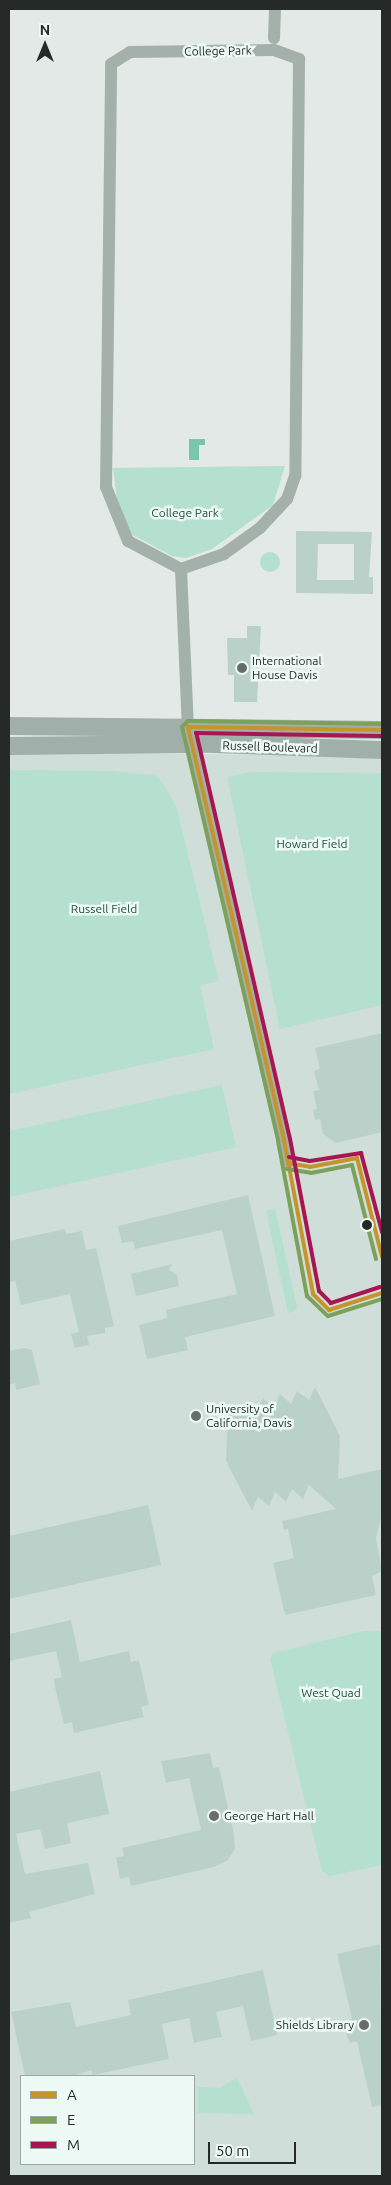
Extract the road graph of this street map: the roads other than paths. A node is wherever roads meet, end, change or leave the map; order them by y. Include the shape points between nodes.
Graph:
1 (275, 9) edge
2 (274, 38) dead end
3 (181, 569) junction
4 (9, 726) edge
5 (188, 727) junction
6 (382, 730) edge
7 (192, 744) junction
8 (9, 746) edge
9 (382, 750) edge
10 (288, 1163) dead end

1 - 2 street
3 - 3 street, College Park via 224,554 260,528 287,499 295,476 299,59 274,50 130,52 111,64 106,487 118,526 128,541
3 - 5 street
4 - 5 main road, Russell Boulevard
5 - 6 main road, Russell Boulevard
5 - 7 street
7 - 8 main road, Russell Boulevard
7 - 9 main road, Russell Boulevard
7 - 10 street

